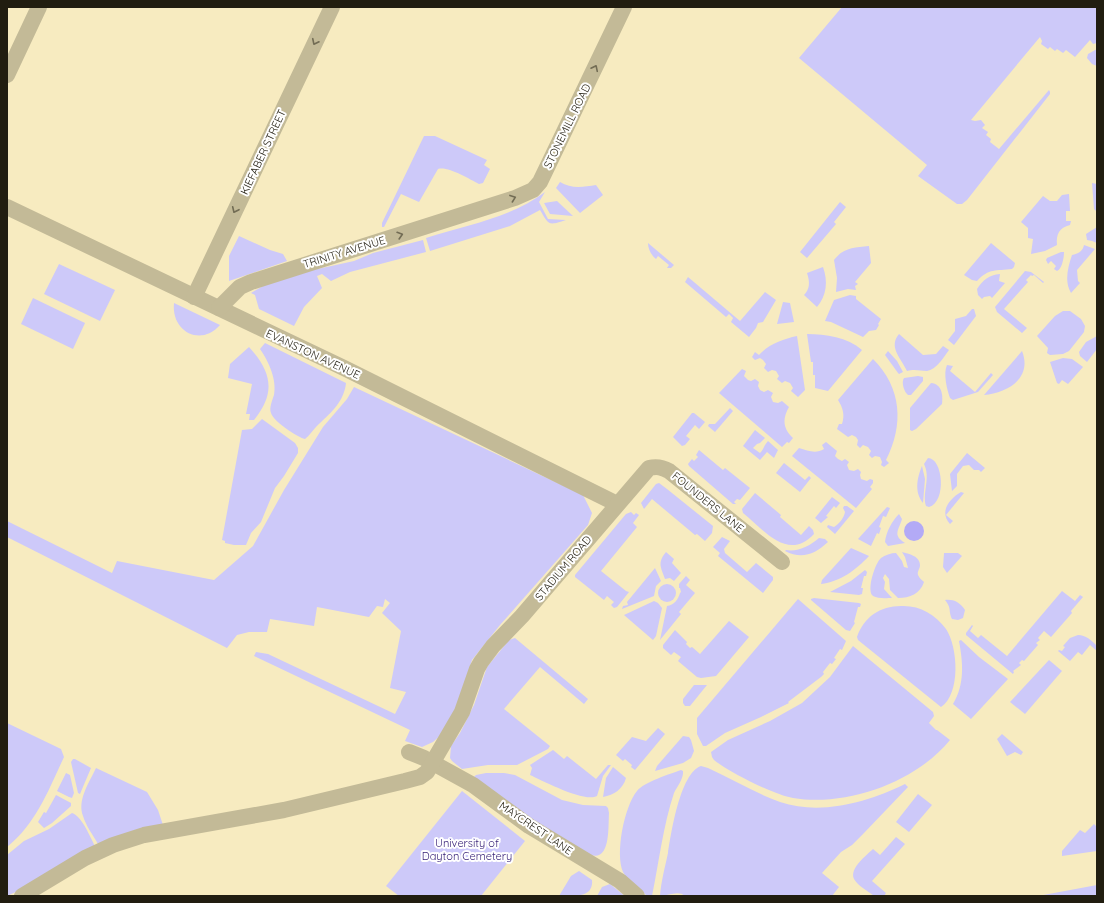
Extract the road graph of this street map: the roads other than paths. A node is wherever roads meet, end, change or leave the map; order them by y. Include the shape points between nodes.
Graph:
1 (39, 7) edge
2 (332, 7) edge
3 (624, 7) edge
4 (7, 75) edge
5 (7, 207) edge
6 (476, 211) joint
7 (194, 297) junction
8 (219, 308) junction
9 (617, 504) junction
10 (782, 562) dead end
11 (409, 752) dead end
12 (433, 763) junction
13 (22, 896) edge
14 (637, 896) edge

1 - 4 street
2 -> 7 street, KIEFABER STREET
6 -> 3 street, STONEMILL ROAD via 524,195 537,186
5 - 7 street, EVANSTON AVENUE
8 -> 6 street, TRINITY AVENUE via 240,287 251,282
7 - 8 street, EVANSTON AVENUE
8 - 9 street, EVANSTON AVENUE
9 - 10 street, FOUNDERS LANE via 649,468 664,468
9 - 12 street, STADIUM ROAD via 522,616 493,646 477,669 462,712
11 - 12 street, MAYCREST LANE
12 - 13 street, STADIUM ROAD via 428,772 420,777 284,810 144,835 113,845 85,858
12 - 14 street, MAYCREST LANE via 473,785 534,829 614,878

